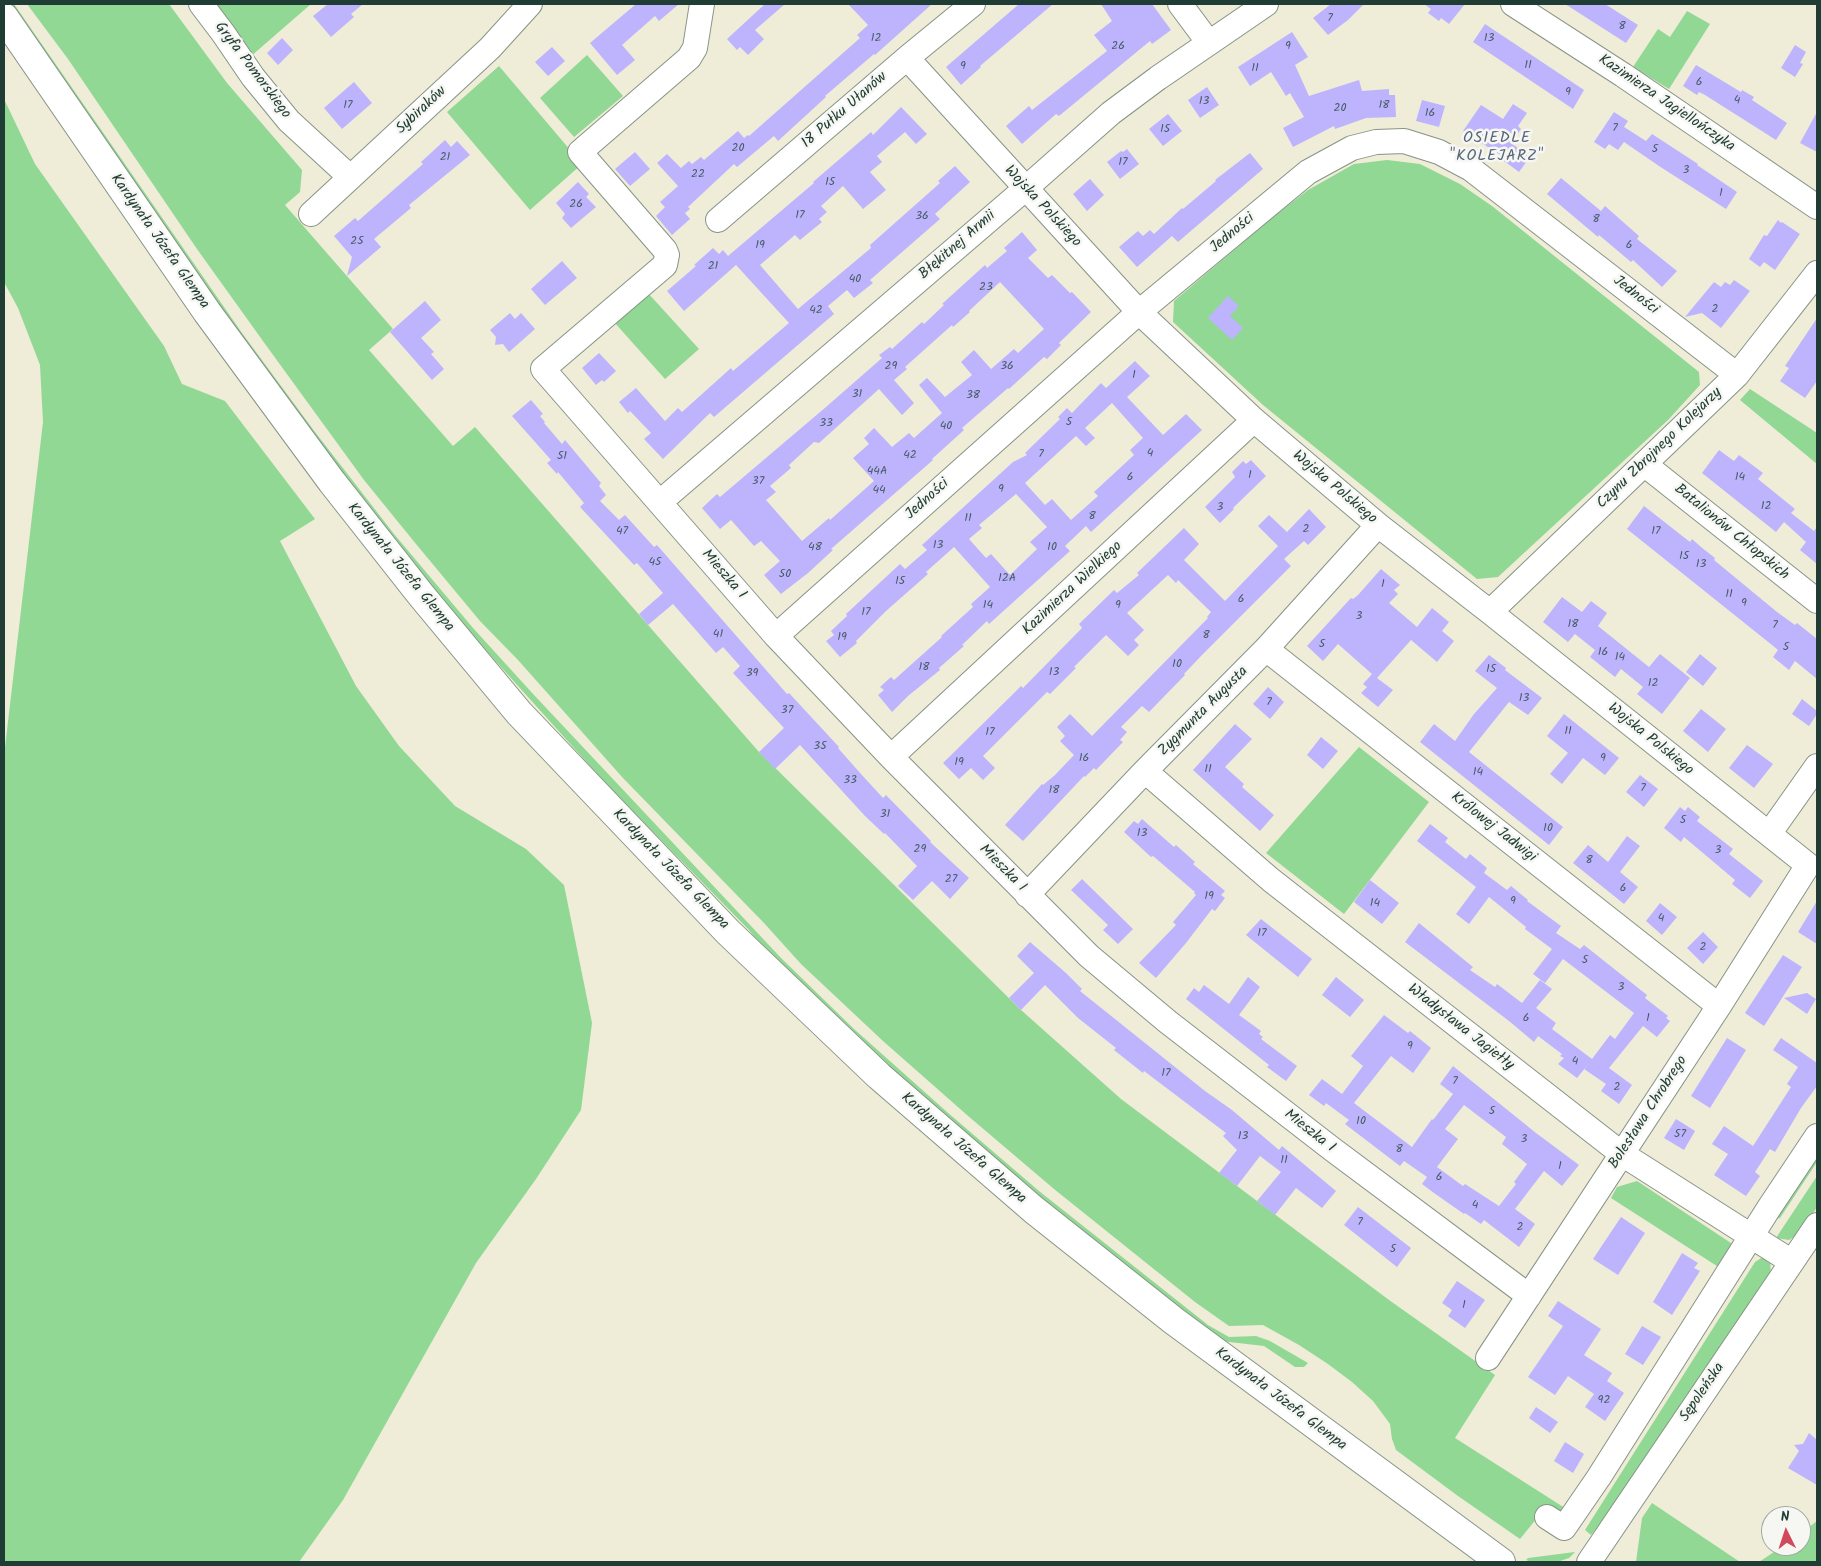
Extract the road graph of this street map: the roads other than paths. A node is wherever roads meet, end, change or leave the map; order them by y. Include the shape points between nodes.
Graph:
1 (200, 4) edge
2 (530, 4) edge
3 (702, 4) edge
4 (973, 4) edge
5 (1180, 4) edge
6 (1266, 4) edge
7 (1513, 4) edge
8 (4, 17) edge
9 (1209, 43) junction
10 (906, 58) junction
11 (350, 177) junction
12 (1025, 189) junction
13 (1817, 207) edge
14 (311, 214) dead end
15 (718, 220) dead end
16 (1817, 274) edge
17 (1139, 312) junction
18 (1737, 376) junction
19 (1254, 420) junction
20 (1644, 464) junction
21 (660, 502) junction
22 (1378, 525) junction
23 (1817, 601) edge
24 (1490, 612) junction
25 (776, 636) junction
26 (1266, 649) junction
27 (891, 757) junction
28 (1817, 766) edge
29 (1145, 771) junction
30 (1769, 834) junction
31 (1808, 865) joint
32 (1027, 895) junction
33 (1719, 1006) junction
34 (1817, 1136) edge
35 (1622, 1154) junction
36 (1817, 1224) edge
37 (1752, 1235) junction
38 (1792, 1262) junction
39 (1529, 1296) junction
40 (1488, 1358) dead end
41 (1547, 1517) dead end
42 (1501, 1562) edge
43 (1589, 1562) edge

1 - 11 street, Gryfa Pomorskiego via 289,121
2 - 11 street, Sybiraków via 490,48
3 - 21 street, Mieszka I via 695,48 689,58 580,152 665,250 665,265 543,369
4 - 10 street, 18 Pułku Ułanów
5 - 9 street
6 - 9 street, Błękitnej Armii
7 - 13 street, Kazimierza Jagiellończyka
8 - 42 main road, Kardynała Józefa Glempa via 207,312 420,595 519,712 728,932 879,1076 1034,1210 1174,1321
9 - 12 street, Błękitnej Armii via 1111,113
10 - 12 street, Wojska Polskiego
10 - 15 street, 18 Pułku Ułanów
11 - 14 street, Sybiraków
12 - 17 street, Wojska Polskiego
12 - 21 street, Błękitnej Armii
16 - 18 street, Czynu Zbrojnego Kolejarzy
17 - 18 street, Jedności via 1308,172 1352,148 1376,142 1404,141 1439,152 1471,169
17 - 19 street, Wojska Polskiego
17 - 25 street, Jedności
18 - 20 street, Czynu Zbrojnego Kolejarzy
19 - 22 street, Wojska Polskiego
19 - 27 street, Kazimierza Wielkiego
20 - 23 street, Batalionów Chłopskich
20 - 24 street, Czynu Zbrojnego Kolejarzy
21 - 25 street, Mieszka I
22 - 24 street, Wojska Polskiego
22 - 26 street, Zygmunta Augusta
24 - 30 street, Wojska Polskiego
25 - 27 street, Mieszka I
26 - 29 street, Zygmunta Augusta
26 - 33 street, Królowej Jadwigi
27 - 32 street, Mieszka I
28 - 30 street
29 - 32 street, Zygmunta Augusta
29 - 35 street, Władysława Jagiełły via 1271,880
30 - 31 street, Wojska Polskiego
31 - 33 street, Bolesława Chrobrego
32 - 39 street, Mieszka I via 1089,956 1168,1022
33 - 35 street, Bolesława Chrobrego
34 - 37 street
35 - 37 street, Władysława Jagiełły
35 - 39 street, Bolesława Chrobrego
36 - 38 street, Sępoleńska
37 - 38 street, Władysława Jagiełły
37 - 41 street via 1564,1528
38 - 43 street, Sępoleńska
39 - 40 street, Bolesława Chrobrego

